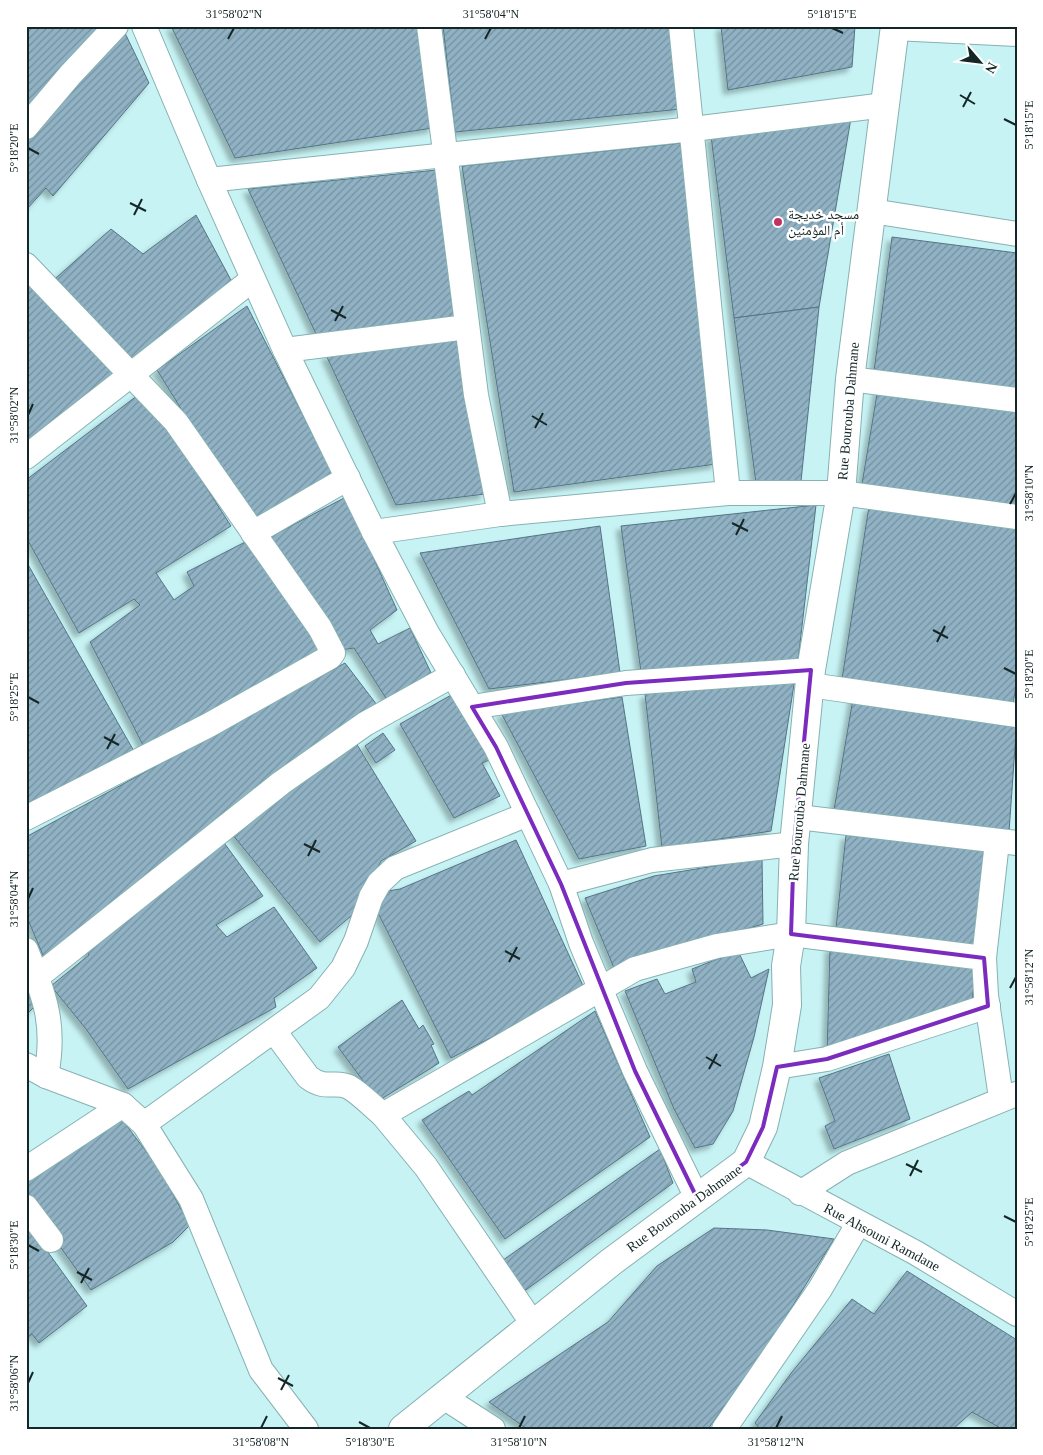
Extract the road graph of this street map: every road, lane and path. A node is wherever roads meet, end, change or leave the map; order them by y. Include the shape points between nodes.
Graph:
1 (116, 26) edge
2 (144, 26) edge
3 (430, 26) edge
4 (681, 26) edge
5 (895, 27) edge
6 (1017, 34) edge
7 (885, 105) junction
8 (26, 127) edge
9 (693, 129) junction
10 (445, 153) junction
11 (209, 180) junction
12 (872, 211) junction
13 (1017, 234) edge
14 (26, 265) edge
15 (253, 279) junction
16 (468, 327) junction
17 (285, 350) junction
18 (132, 375) junction
19 (850, 379) junction
20 (1017, 400) edge
21 (26, 457) edge
22 (348, 478) junction
23 (728, 493) junction
24 (841, 493) junction
25 (500, 514) junction
26 (1017, 517) edge
27 (374, 532) junction
28 (253, 533) junction
29 (453, 675) junction
30 (810, 678) junction
31 (472, 707) junction
32 (1017, 715) edge
33 (528, 814) junction
34 (798, 817) junction
35 (26, 818) edge
36 (1007, 842) edge
37 (794, 844) junction
38 (561, 884) junction
39 (791, 934) junction
40 (26, 950) edge
41 (984, 958) junction
42 (37, 977) junction
43 (600, 989) junction
44 (988, 1006) junction
45 (274, 1031) junction
46 (777, 1068) junction
47 (36, 1071) edge
48 (1009, 1096) edge
49 (123, 1105) junction
50 (383, 1114) junction
51 (144, 1124) junction
52 (746, 1162) junction
53 (26, 1169) edge
54 (800, 1193) junction
55 (697, 1198) junction
56 (26, 1207) edge
57 (858, 1224) junction
58 (51, 1240) dead end
59 (1017, 1314) edge
60 (533, 1324) junction
61 (442, 1396) junction
62 (730, 1426) edge
63 (306, 1429) edge
64 (403, 1429) edge
65 (493, 1429) edge

1 - 8 street
2 - 11 street
3 - 10 street
4 - 9 street
5 - 6 street
5 - 7 street, Rue Bourouba Dahmane
7 - 9 street
7 - 12 street, Rue Bourouba Dahmane
9 - 10 street
9 - 23 street
10 - 11 street
10 - 16 street
11 - 15 street
12 - 13 street
12 - 19 street, Rue Bourouba Dahmane
14 - 18 street
15 - 17 street
15 - 18 street
16 - 17 street
16 - 25 street via 476,395
17 - 22 street
18 - 21 street
18 - 28 street via 176,422
19 - 20 street
19 - 24 street, Rue Bourouba Dahmane
22 - 27 street
22 - 28 street
23 - 24 street
23 - 25 street
24 - 26 street
24 - 30 street, Rue Bourouba Dahmane
25 - 27 street
27 - 29 street
28 - 35 street via 320,628 333,649 332,655 209,724
29 - 31 street
29 - 42 street via 365,724 281,784
30 - 31 street via 626,683
30 - 32 street
30 - 34 street, Rue Bourouba Dahmane
31 - 33 street via 496,747
33 - 38 street
33 - 45 street via 395,868 379,883 371,897 343,968 320,998
34 - 36 street
34 - 37 street, Rue Bourouba Dahmane
36 - 41 street
37 - 38 street via 652,860
37 - 39 street, Rue Bourouba Dahmane
38 - 43 street
39 - 41 street
39 - 43 street via 717,946 644,966
39 - 46 street, Rue Bourouba Dahmane via 786,966 787,1005
40 - 42 street
41 - 44 street
42 - 47 street via 46,1000 51,1050
43 - 50 street
43 - 55 street via 634,1072
44 - 46 street via 827,1059
44 - 48 street
45 - 50 street via 308,1077 324,1086 347,1086
45 - 51 street
46 - 52 street, Rue Bourouba Dahmane via 763,1127
47 - 49 street
48 - 54 street via 847,1163
49 - 51 street
49 - 53 street
50 - 60 street via 426,1166
51 - 63 street via 191,1199 261,1370
52 - 54 street, Rue Ahsouni Ramdane
52 - 55 street, Rue Bourouba Dahmane
54 - 57 street, Rue Ahsouni Ramdane
55 - 60 street, Rue Bourouba Dahmane
56 - 58 street
57 - 59 street, Rue Ahsouni Ramdane via 916,1253
57 - 62 street via 820,1289
60 - 61 street, Rue Bourouba Dahmane
61 - 64 street, Rue Bourouba Dahmane
61 - 65 street

